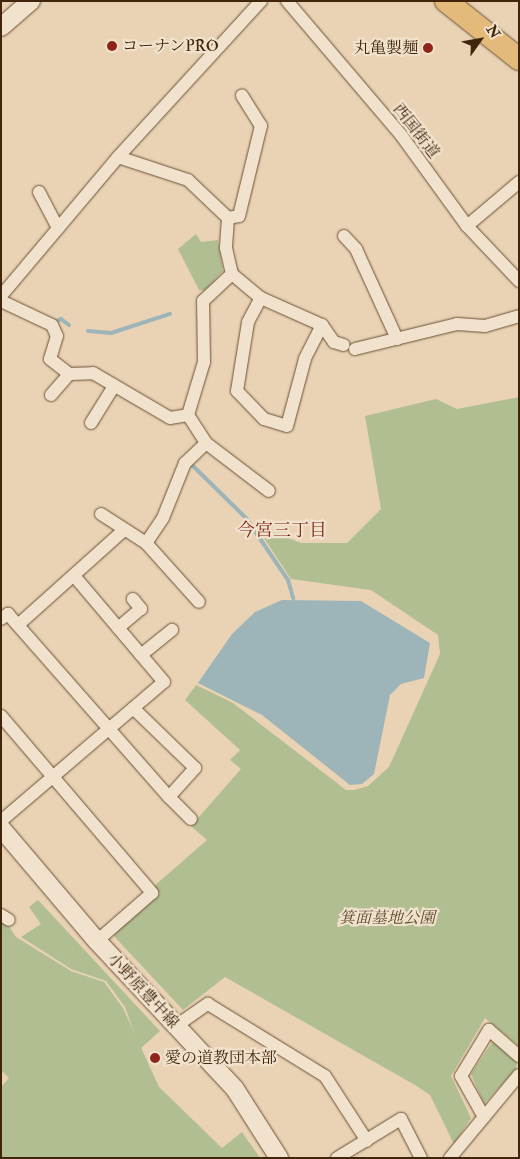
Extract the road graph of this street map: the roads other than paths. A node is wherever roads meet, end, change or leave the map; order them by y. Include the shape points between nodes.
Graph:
1 (31, 1) edge
2 (261, 1) edge
3 (287, 1) edge
4 (446, 1) edge
5 (1, 27) edge
6 (519, 59) edge
7 (242, 96) dead end
8 (118, 156) junction
9 (519, 182) edge
10 (39, 192) dead end
11 (228, 218) junction
12 (467, 226) junction
13 (58, 228) junction
14 (344, 236) dead end
15 (232, 274) junction
16 (519, 281) edge
17 (1, 296) edge
18 (261, 298) junction
19 (1, 301) edge
20 (519, 316) edge
21 (322, 325) junction
22 (397, 339) junction
23 (68, 374) junction
24 (114, 386) junction
25 (51, 395) dead end
26 (188, 415) junction
27 (91, 423) dead end
28 (206, 443) junction
29 (269, 490) dead end
30 (101, 514) dead end
31 (124, 530) junction
32 (146, 543) junction
33 (74, 576) junction
34 (132, 599) dead end
35 (200, 602) dead end
36 (1, 619) edge
37 (18, 625) junction
38 (118, 628) junction
39 (172, 630) dead end
40 (141, 654) junction
41 (133, 708) junction
42 (1, 716) edge
43 (110, 726) junction
44 (54, 776) junction
45 (169, 797) junction
46 (191, 819) dead end
47 (1, 821) edge
48 (1, 828) edge
49 (97, 941) junction
50 (176, 1026) junction
51 (519, 1056) edge
52 (519, 1075) edge
53 (484, 1117) junction
54 (367, 1141) junction
55 (279, 1158) edge
56 (337, 1158) edge
57 (421, 1158) edge
58 (450, 1158) edge

1 - 5 street
2 - 8 street
3 - 12 street, 西国街道 via 401,135
4 - 6 highway
7 - 11 street via 261,126 239,216
8 - 11 street via 188,180
8 - 13 street
9 - 12 street
10 - 13 street
11 - 15 street via 226,248
12 - 16 street, 西国街道
13 - 17 street
14 - 22 street via 356,249
15 - 18 street
15 - 26 street via 203,302 204,362
18 - 21 street
18 - 21 street via 248,322 237,391 264,418 287,426 305,359
19 - 23 street via 52,325 57,336 50,359
20 - 22 street via 484,326 456,324
21 - 22 street via 334,342 350,347
23 - 24 street via 93,373
23 - 25 street
24 - 26 street via 170,418
24 - 27 street
26 - 28 street
28 - 29 street
28 - 32 street via 185,463 163,518
30 - 31 street
31 - 32 street
31 - 33 street
32 - 35 street
33 - 37 street
33 - 38 street
34 - 38 street via 141,609
36 - 37 street via 8,614
37 - 43 street
38 - 40 street
39 - 40 street
40 - 41 street via 164,682
41 - 43 street
41 - 45 street via 195,768
42 - 44 street
43 - 44 street
43 - 45 street
44 - 47 street
44 - 49 street via 152,893
45 - 46 street
48 - 49 street, 小野原豊中線
49 - 50 street, 小野原豊中線
50 - 54 street via 208,1004 326,1076
50 - 55 street, 小野原豊中線 via 235,1089
51 - 53 street via 489,1030 461,1076
52 - 53 street
53 - 58 street
54 - 56 street
54 - 57 street via 401,1119

